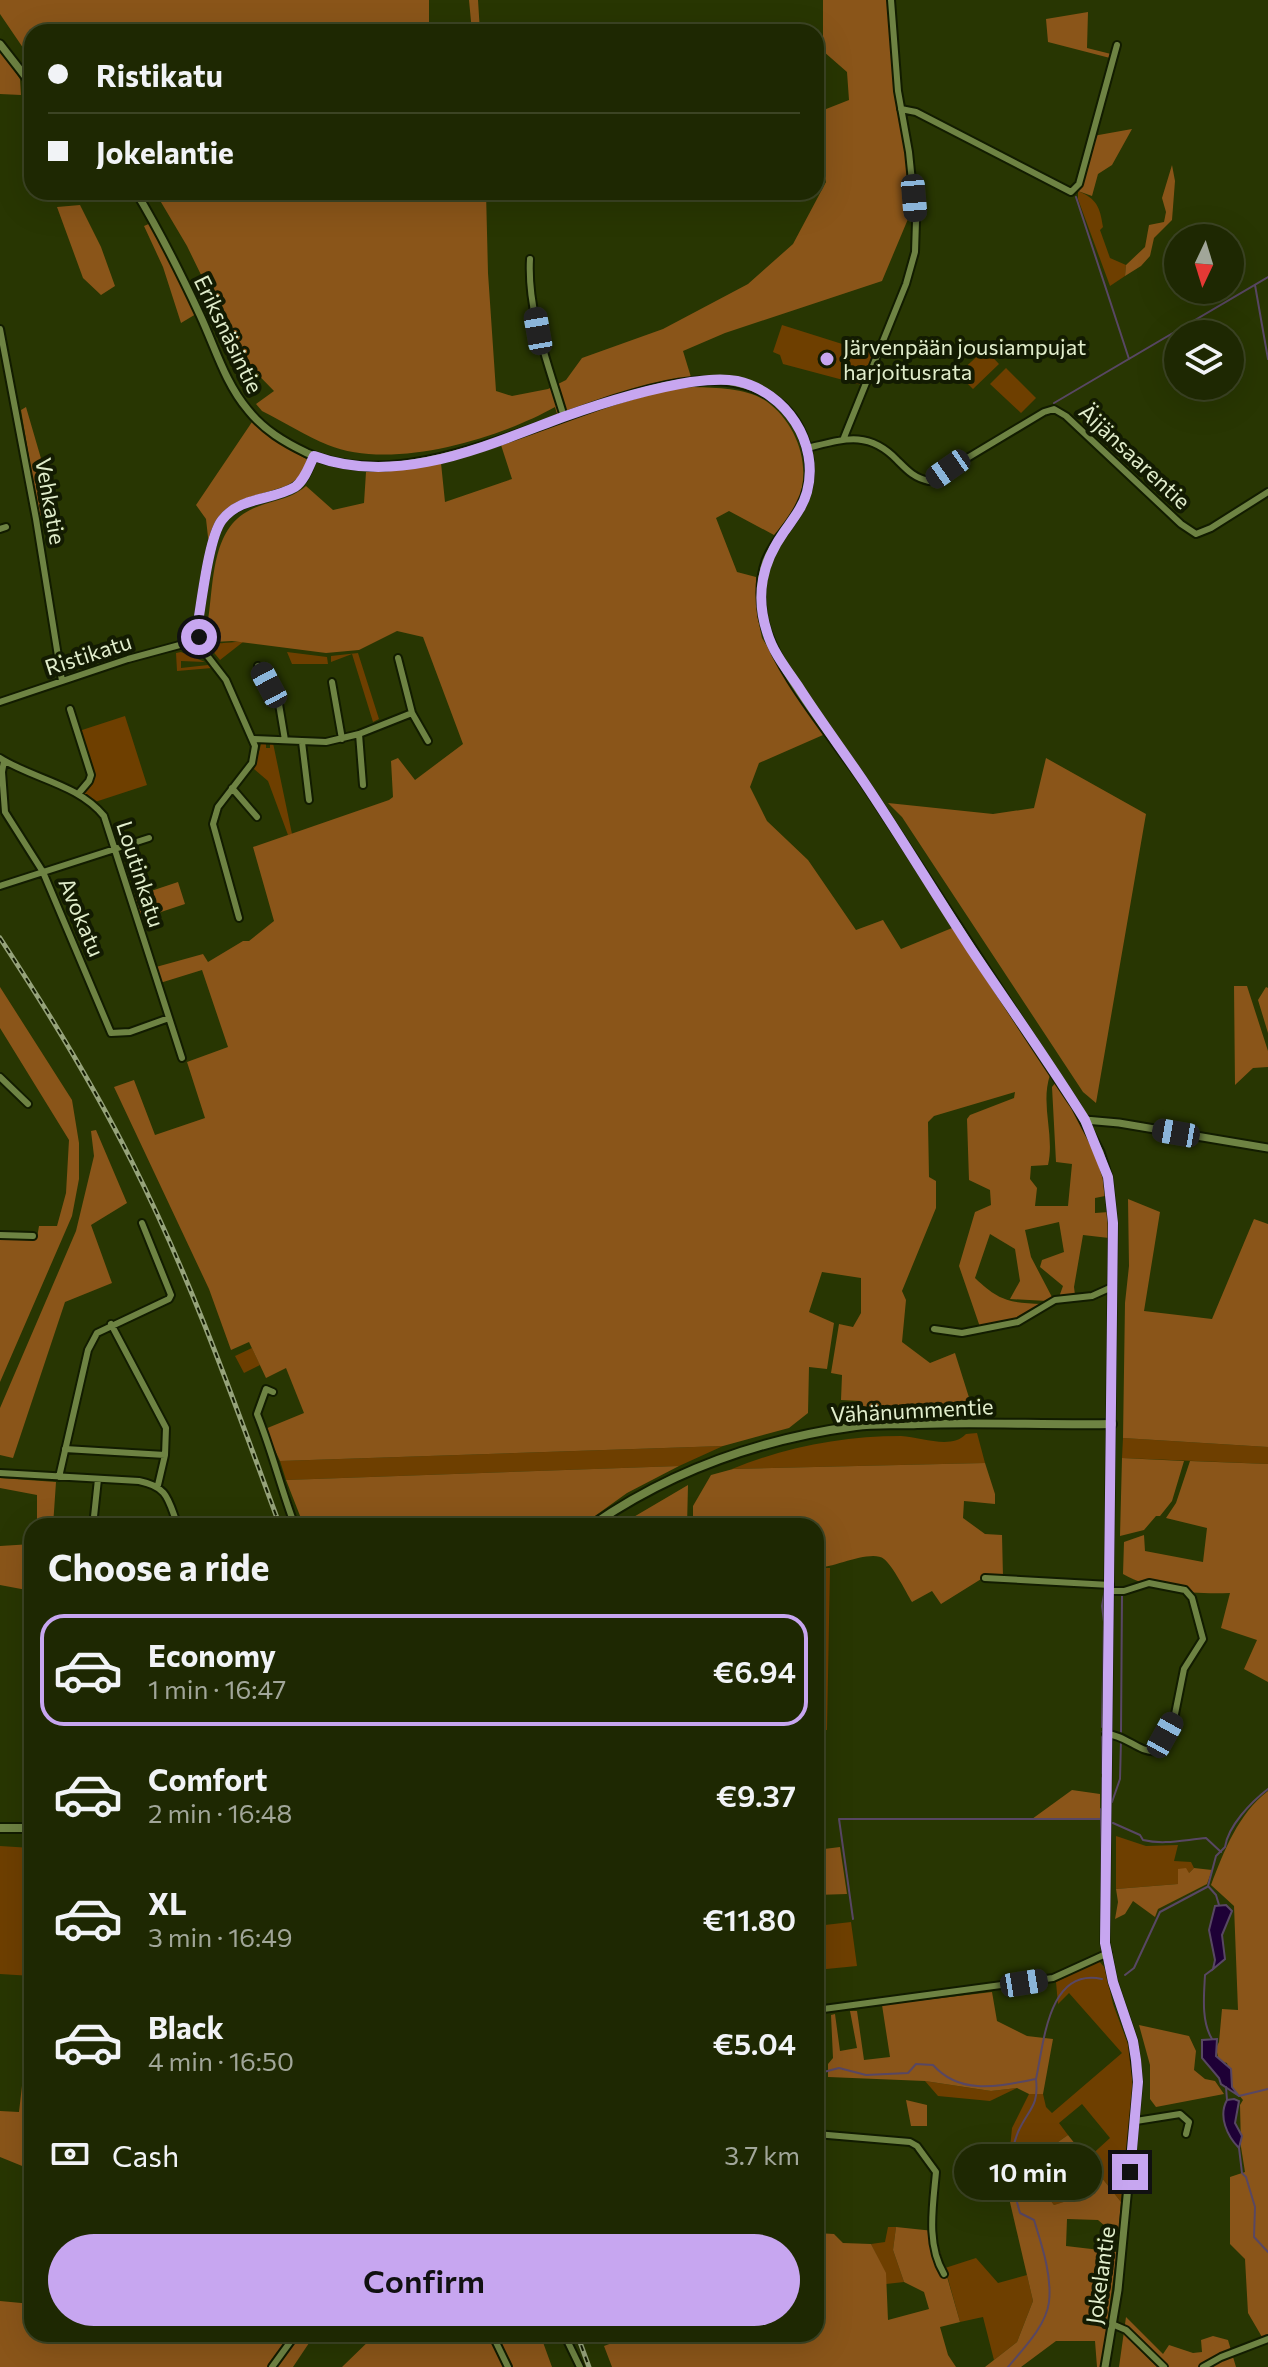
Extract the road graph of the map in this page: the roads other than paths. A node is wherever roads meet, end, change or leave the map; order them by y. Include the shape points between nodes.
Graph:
1 (891, 0) edge
2 (0, 44) edge
3 (1117, 45) dead end
4 (24, 75) edge
5 (901, 109) junction
6 (140, 200) edge
7 (530, 259) dead end
8 (0, 329) edge
9 (3, 353) edge
10 (564, 417) junction
11 (843, 440) junction
12 (807, 448) junction
13 (314, 456) junction
14 (1268, 492) edge
15 (196, 634) junction
16 (187, 643) junction
17 (199, 645) junction
18 (398, 658) dead end
19 (258, 666) dead end
20 (62, 681) junction
21 (332, 682) dead end
22 (0, 702) edge
23 (70, 709) dead end
24 (412, 713) junction
25 (359, 734) junction
26 (254, 739) junction
27 (342, 739) junction
28 (285, 740) junction
29 (428, 741) dead end
30 (302, 742) junction
31 (2, 759) edge
32 (363, 785) dead end
33 (232, 788) junction
34 (78, 794) junction
35 (309, 800) dead end
36 (257, 817) dead end
37 (149, 838) dead end
38 (115, 849) junction
39 (43, 872) junction
40 (0, 886) edge
41 (239, 918) dead end
42 (169, 1018) junction
43 (182, 1058) dead end
44 (0, 1077) edge
45 (28, 1104) dead end
46 (1085, 1120) junction
47 (1268, 1148) edge
48 (142, 1223) dead end
49 (0, 1235) edge
50 (33, 1236) dead end
51 (1112, 1287) junction
52 (111, 1324) junction
53 (934, 1329) dead end
54 (273, 1392) dead end
55 (1112, 1424) junction
56 (65, 1449) junction
57 (165, 1455) junction
58 (0, 1473) edge
59 (59, 1477) junction
60 (98, 1479) junction
61 (158, 1485) junction
62 (94, 1518) edge
63 (175, 1518) edge
64 (292, 1518) edge
65 (602, 1518) edge
66 (985, 1578) dead end
67 (1110, 1588) junction
68 (1106, 1734) junction
69 (0, 1828) edge
70 (24, 1828) edge
71 (1108, 1953) junction
72 (824, 2009) edge
73 (1136, 2121) junction
74 (1186, 2134) dead end
75 (824, 2135) edge
76 (944, 2274) dead end
77 (1112, 2324) junction
78 (1268, 2339) edge
79 (290, 2342) edge
80 (496, 2342) edge
81 (568, 2342) edge
82 (1213, 2365) edge
83 (272, 2367) edge
84 (508, 2367) edge
85 (580, 2367) edge
86 (1105, 2367) edge
87 (1163, 2367) edge
88 (1203, 2367) edge

1 - 5 street
2 - 4 street
3 - 5 street via 1079,184 1071,192
5 - 11 street via 916,221 915,252
6 - 13 street, Eriksnäsintie via 245,407 267,429
7 - 10 street via 538,331
8 - 9 street, Vehkatie
9 - 20 street, Vehkatie
10 - 12 street, Eriksnäsintie via 626,396 720,379 757,389 779,402 799,427
10 - 13 street, Eriksnäsintie via 456,455 391,467 349,466
11 - 12 street, Äijänsaarentie
11 - 14 street, Äijänsaarentie via 878,443 910,473 929,481 1054,409 1196,534
12 - 46 street, Jokelantie via 807,490 766,561 761,582 768,635
13 - 15 street via 295,487 247,501 222,520
15 - 16 street via 189,635
15 - 17 street
16 - 17 street
16 - 20 street, Ristikatu
17 - 26 street via 226,680
18 - 24 street
19 - 28 street via 279,704
20 - 22 street, Ristikatu
21 - 27 street
23 - 34 street via 91,775
24 - 25 street
24 - 29 street
25 - 27 street
25 - 32 street
26 - 28 street
26 - 33 street via 252,763
27 - 30 street
28 - 30 street
30 - 35 street
31 - 34 street, Loutinkatu
31 - 39 street, Avokatu via 5,812
33 - 36 street
33 - 41 street via 213,824
34 - 38 street, Loutinkatu via 104,816
37 - 38 street
38 - 39 street
38 - 42 street, Loutinkatu
39 - 40 street
39 - 42 street, Avokatu via 111,1033
42 - 43 street, Loutinkatu
44 - 45 street
46 - 47 street
46 - 51 street, Jokelantie via 1111,1193
48 - 52 street via 171,1295
49 - 50 street
51 - 53 street via 1092,1296 1055,1300 1018,1322 962,1333
51 - 55 street, Jokelantie
52 - 56 street via 97,1333 88,1350
52 - 57 street via 164,1422
54 - 64 street via 266,1389 257,1414
55 - 65 main road, Vähänummentie via 858,1426 797,1436 662,1482
55 - 67 street, Jokelantie
56 - 57 street
56 - 59 street
57 - 61 street
58 - 59 street
59 - 60 street
60 - 61 street
60 - 62 street
61 - 63 street
66 - 67 street
67 - 68 street, Jokelantie
67 - 68 street via 1124,1591 1149,1583 1185,1590 1203,1639 1184,1669 1174,1719 1156,1751
68 - 71 street, Jokelantie
69 - 70 main road
71 - 72 street via 1053,1978
71 - 73 street, Jokelantie via 1133,2041
73 - 74 street via 1180,2114 1189,2122
73 - 77 street, Jokelantie
75 - 76 street via 917,2146 936,2172 932,2235
77 - 86 street, Jokelantie
77 - 87 street via 1126,2330
78 - 82 street
79 - 83 street
80 - 84 street
81 - 85 street
82 - 88 street

